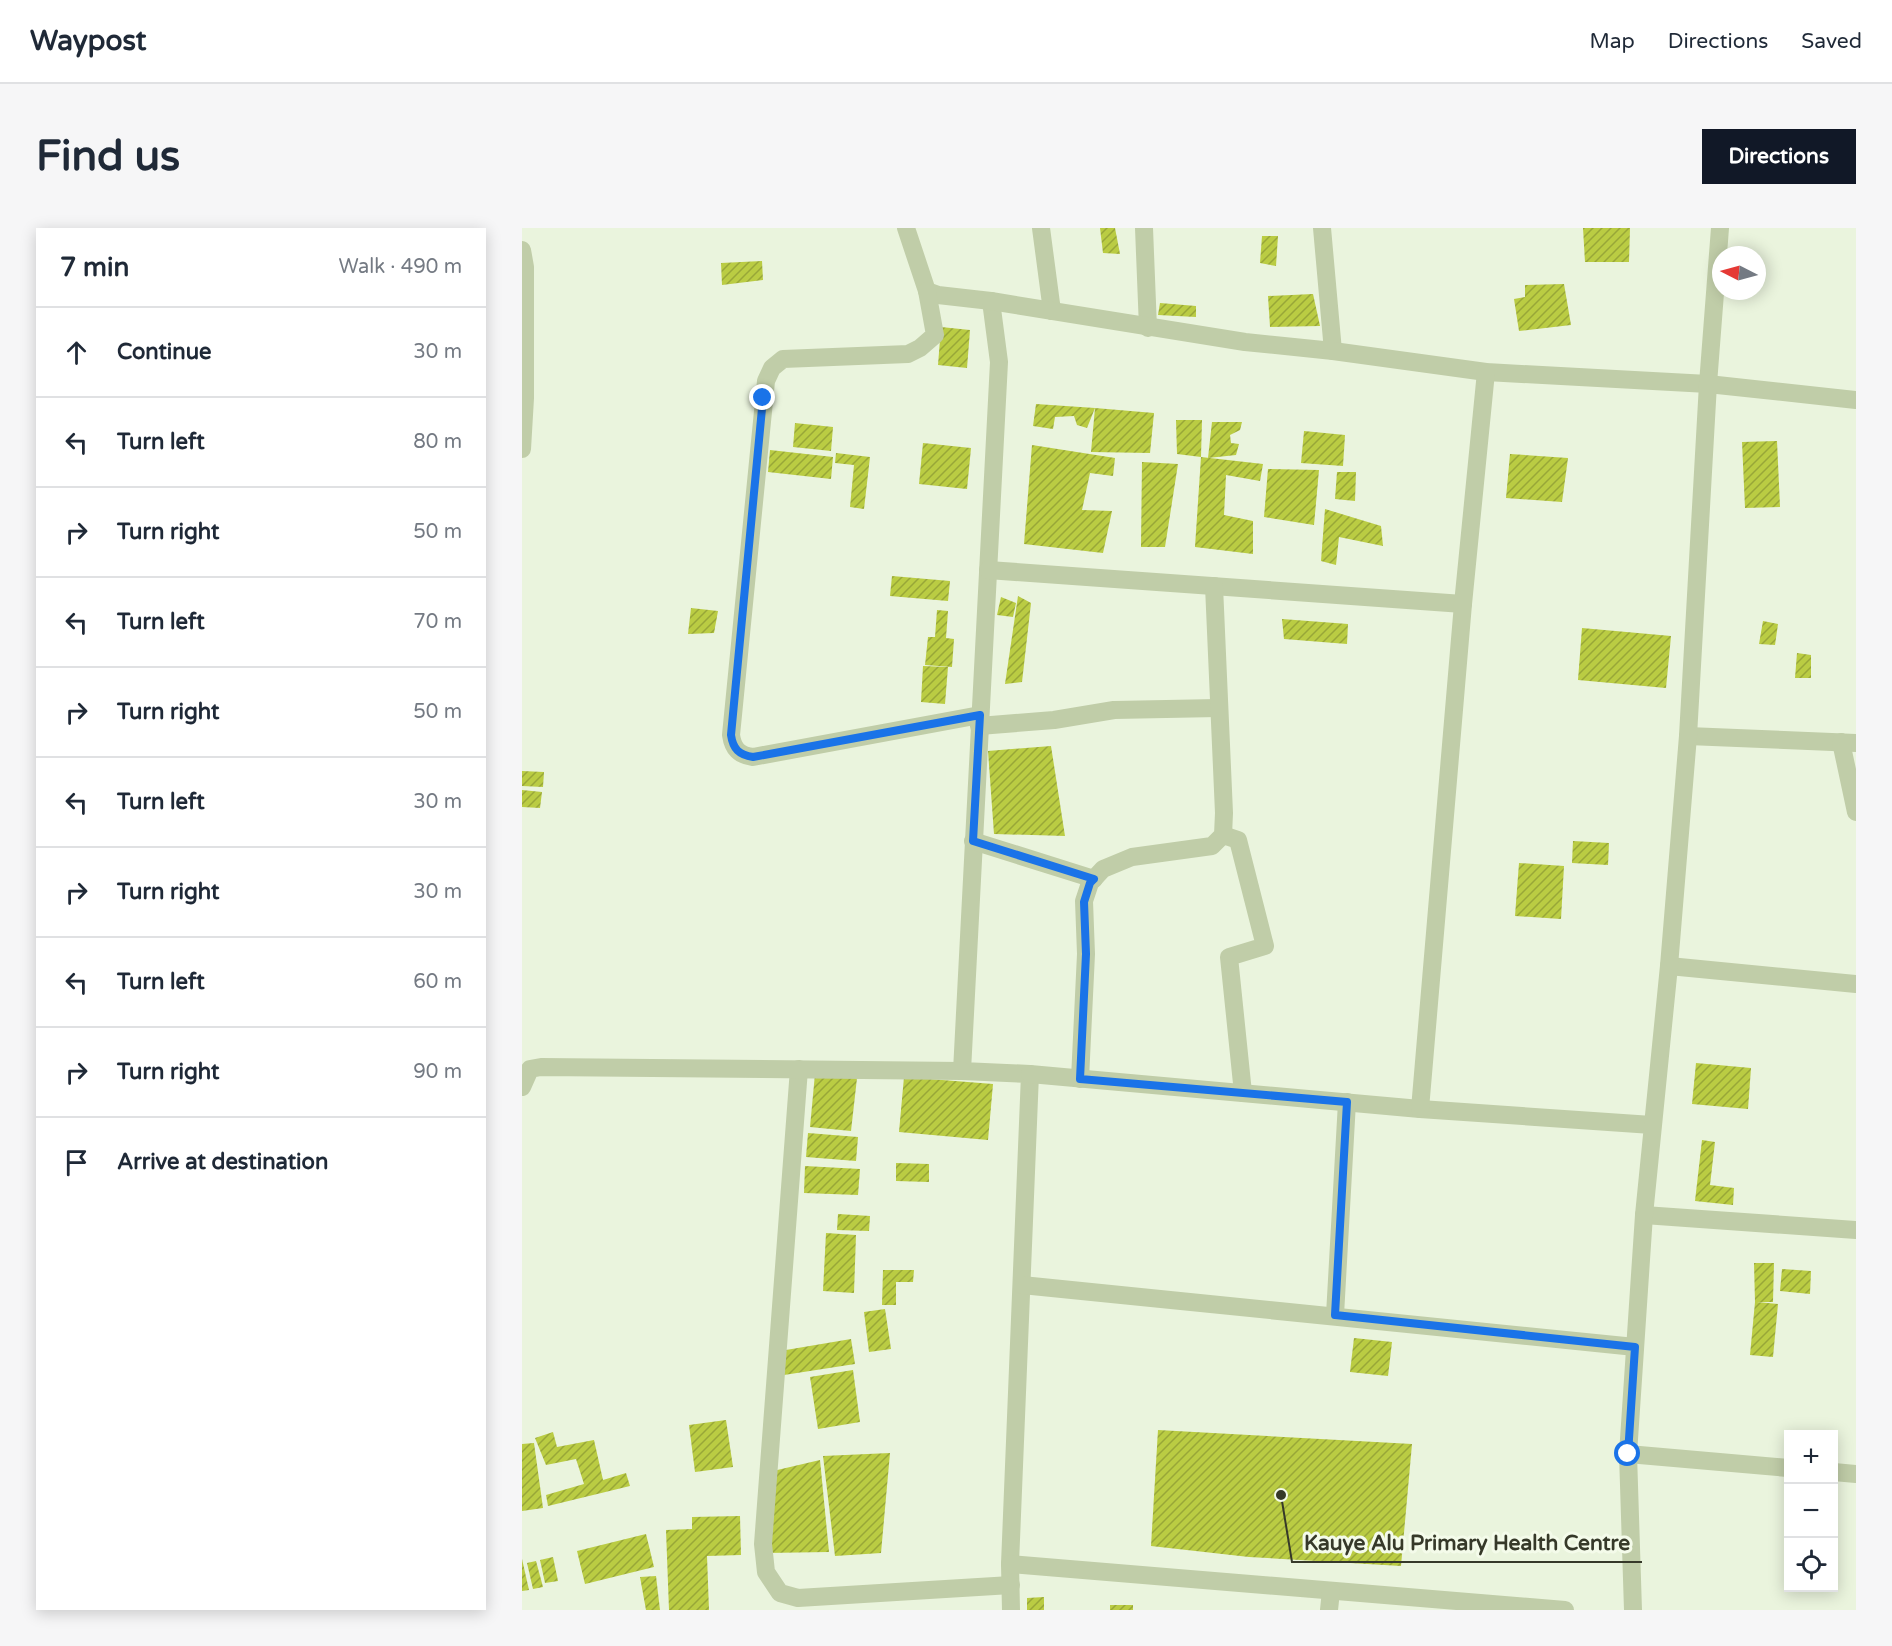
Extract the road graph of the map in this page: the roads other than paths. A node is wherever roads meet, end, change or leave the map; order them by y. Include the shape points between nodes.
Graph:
1 (906, 228) edge
2 (1041, 228) edge
3 (1144, 228) edge
4 (1322, 228) edge
5 (1720, 228) edge
6 (522, 250) edge
7 (927, 291) junction
8 (991, 301) junction
9 (1052, 311) junction
10 (1148, 328) junction
11 (1334, 351) junction
12 (1486, 372) junction
13 (1708, 384) junction
14 (1856, 400) edge
15 (522, 449) edge
16 (988, 570) junction
17 (1214, 586) junction
18 (1463, 604) junction
19 (1218, 708) junction
20 (980, 721) junction
21 (1688, 736) junction
22 (1849, 742) edge
23 (1856, 812) edge
24 (1223, 835) junction
25 (973, 841) junction
26 (1094, 879) junction
27 (1669, 966) junction
28 (1856, 984) edge
29 (798, 1069) junction
30 (962, 1071) junction
31 (1030, 1074) junction
32 (1080, 1079) junction
33 (522, 1087) edge
34 (1243, 1093) junction
35 (1347, 1102) junction
36 (1420, 1109) junction
37 (1652, 1125) junction
38 (1644, 1215) junction
39 (1856, 1230) edge
40 (1022, 1285) junction
41 (1335, 1315) junction
42 (1635, 1347) junction
43 (1628, 1454) junction
44 (1784, 1468) edge
45 (1838, 1472) edge
46 (1856, 1474) edge
47 (1011, 1564) junction
48 (1011, 1585) junction
49 (1331, 1591) junction
50 (1011, 1610) edge
51 (1329, 1610) edge
52 (1565, 1610) edge
53 (1633, 1610) edge

1 - 7 street
2 - 9 street
3 - 10 street
4 - 11 street
5 - 13 street
6 - 15 street
7 - 8 street
7 - 20 street via 935,335 921,348 908,354 783,359 772,368 766,381 731,735 733,747 743,756 753,757
8 - 9 street
8 - 16 street via 999,362
9 - 10 street
10 - 11 street
11 - 12 street
12 - 13 street
12 - 18 street
13 - 14 street
13 - 21 street
16 - 17 street
16 - 20 street
17 - 18 street
17 - 19 street
18 - 36 street
19 - 20 street via 1114,710 1054,720
19 - 24 street
20 - 25 street
21 - 22 street
21 - 27 street
22 - 23 street
24 - 26 street via 1212,846 1132,857 1103,869
24 - 34 street via 1238,840 1265,946 1229,957
25 - 26 street
25 - 30 street
26 - 32 street via 1084,902 1086,954
27 - 28 street
27 - 37 street
29 - 30 street
29 - 33 street via 541,1067 530,1070
29 - 48 street via 764,1532 766,1572 780,1593 798,1599
30 - 31 street
31 - 32 street
31 - 40 street
32 - 34 street
34 - 35 street
35 - 36 street
35 - 41 street
36 - 37 street
37 - 38 street
38 - 39 street
38 - 42 street
40 - 41 street
40 - 47 street
41 - 42 street
42 - 43 street
43 - 44 street
43 - 53 street
45 - 46 street
47 - 48 street
47 - 49 street
48 - 50 street
49 - 51 street
49 - 52 street

